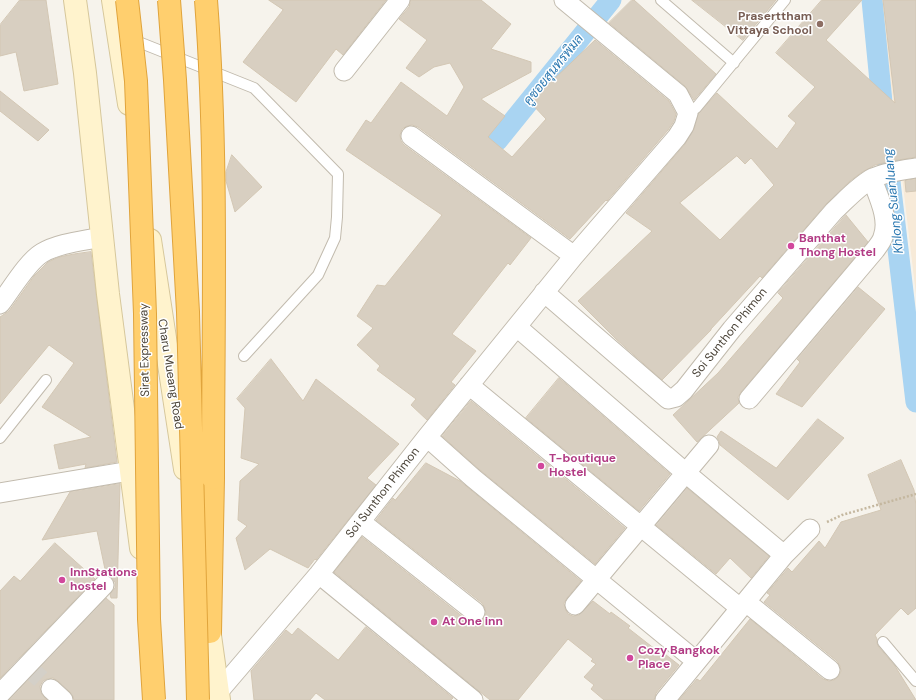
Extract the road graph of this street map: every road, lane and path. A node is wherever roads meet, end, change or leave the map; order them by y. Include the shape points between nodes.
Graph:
1 (75, 0) edge
2 (113, 0) edge
3 (127, 0) edge
4 (169, 0) edge
5 (206, 0) edge
6 (400, 0) edge
7 (660, 0) edge
8 (785, 0) edge
9 (568, 3) edge
10 (118, 34) junction
11 (734, 63) junction
12 (344, 71) dead end
13 (688, 113) junction
14 (411, 136) dead end
15 (911, 169) edge
16 (878, 176) junction
17 (102, 237) junction
18 (574, 256) junction
19 (544, 292) junction
20 (0, 304) edge
21 (517, 327) junction
22 (244, 356) dead end
23 (46, 380) dead end
24 (469, 385) junction
25 (749, 399) dead end
26 (427, 437) junction
27 (0, 438) edge
28 (709, 445) dead end
29 (130, 471) junction
30 (687, 474) junction
31 (0, 493) edge
32 (916, 494) edge
33 (361, 522) junction
34 (640, 526) junction
35 (810, 529) joint
36 (784, 555) junction
37 (319, 574) junction
38 (597, 580) junction
39 (104, 585) dead end
40 (575, 605) dead end
41 (743, 605) junction
42 (475, 612) dead end
43 (210, 632) junction
44 (883, 642) dead end
45 (696, 661) junction
46 (830, 670) dead end
47 (916, 681) edge
48 (0, 694) edge
49 (219, 695) edge
50 (154, 700) edge
51 (163, 700) edge
52 (198, 700) edge
53 (473, 700) edge
54 (665, 700) edge

1 - 17 main road
2 - 10 main road, Charu Mueang Road
3 - 50 highway, Sirat Expressway, bridge via 136,81 145,314 149,619
4 - 52 highway, bridge via 176,80 188,312
5 - 43 highway, bridge via 214,195
6 - 12 street
7 - 11 lane
8 - 11 lane
9 - 13 street via 678,94
10 - 22 lane via 254,88 338,174 334,238 318,276
10 - 43 main road, Charu Mueang Road
11 - 13 lane via 696,108
13 - 18 street, Soi Sunthon Phimon via 677,137
14 - 18 street
15 - 16 street, Soi Sunthon Phimon
16 - 19 street, Soi Sunthon Phimon via 852,194 834,211 676,397 668,399
16 - 25 street via 885,226 883,237 875,250
17 - 20 street via 55,247 41,254 31,262
17 - 29 main road
18 - 19 street, Soi Sunthon Phimon
19 - 21 street, Soi Sunthon Phimon
21 - 24 street, Soi Sunthon Phimon
21 - 30 street
23 - 27 lane
24 - 26 street, Soi Sunthon Phimon
24 - 34 street
26 - 33 street, Soi Sunthon Phimon
26 - 38 street
28 - 30 street
29 - 31 street
29 - 51 main road
30 - 34 street
30 - 36 street
32 - 35 path via 842,516
33 - 37 street, Soi Sunthon Phimon
33 - 42 street
34 - 38 street
34 - 41 street
35 - 36 street
36 - 41 street
37 - 49 street, Soi Sunthon Phimon
37 - 53 street
38 - 40 street
38 - 45 street
39 - 48 street
41 - 45 street
41 - 46 street
43 - 49 main road, Charu Mueang Road
44 - 47 lane
45 - 54 street

